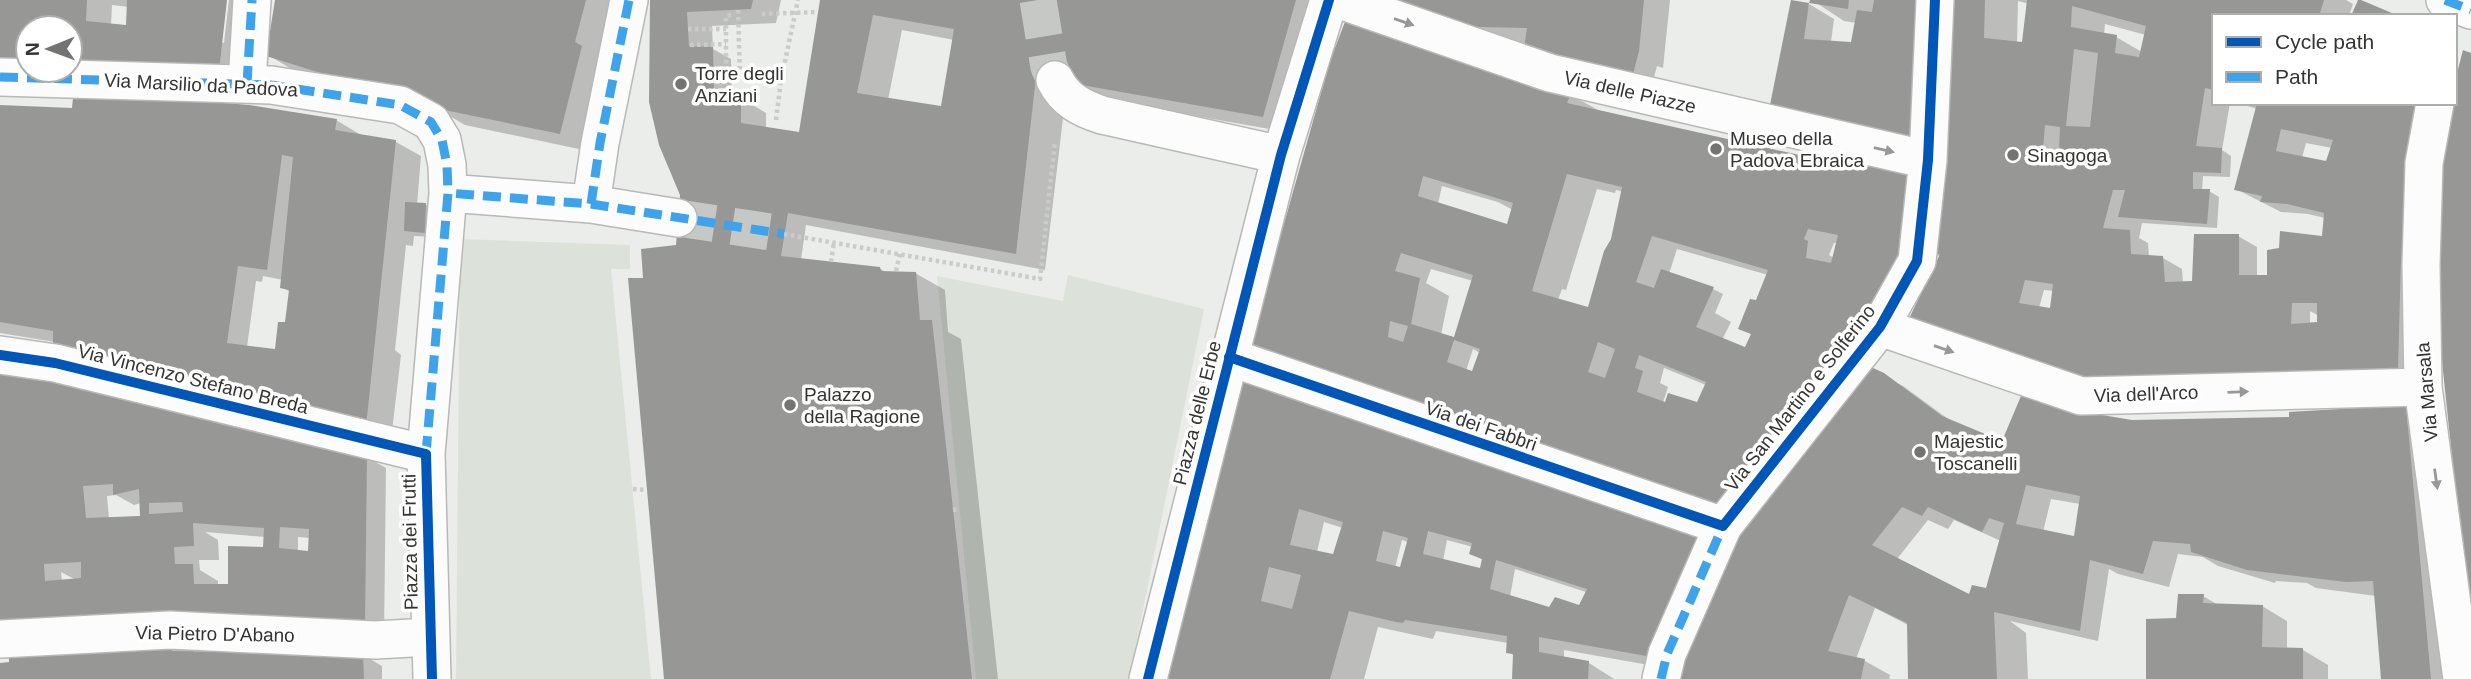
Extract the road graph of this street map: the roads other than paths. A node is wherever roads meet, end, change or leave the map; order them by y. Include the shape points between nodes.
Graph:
1 (252, 0) edge
2 (629, 0) edge
3 (1329, 0) edge
4 (1340, 0) edge
5 (1935, 0) edge
6 (0, 77) edge
7 (247, 84) junction
8 (1058, 86) tunnel mouth
9 (2435, 105) edge
10 (400, 106) joint
11 (1281, 155) junction
12 (1928, 160) junction
13 (448, 193) junction
14 (591, 204) junction
15 (678, 218) tunnel mouth
16 (1880, 327) junction
17 (0, 355) edge
18 (1229, 357) junction
19 (2423, 387) junction
20 (377, 443) joint
21 (426, 454) junction
22 (1723, 526) junction
23 (430, 636) junction
24 (0, 639) edge
25 (432, 679) edge
26 (1147, 679) edge
27 (1661, 679) edge
28 (2462, 679) edge

1 - 7 street
2 - 14 street
3 - 11 street, Piazza delle Erbe
4 -> 12 street, Via delle Piazze via 1550,73
5 - 12 street, Via San Martino e Solferino
6 - 7 street, Via Marsilio da Padova
7 - 10 street, Via Marsilio da Padova
8 - 11 street via 1084,109 1102,116
9 - 19 street, Via Marsala via 2424,163
10 - 13 street, Piazza dei Frutti via 431,122 442,140
11 - 18 street, Piazza delle Erbe
12 - 16 street, Via San Martino e Solferino via 1917,261
13 - 14 street
13 - 21 street, Piazza dei Frutti
14 - 15 street
16 -> 19 street, Via dell'Arco via 2081,396
16 - 22 street, Via San Martino e Solferino
17 - 20 street, Via Vincenzo Stefano Breda via 55,363
18 - 22 street, Via dei Fabbri
18 - 26 street, Piazza delle Erbe
19 -> 28 street, Via Marsala
20 - 21 street, Piazza dei Frutti
21 - 23 street, Piazza dei Frutti
22 - 27 street, Via San Martino e Solferino via 1667,654
23 - 24 street, Via Pietro D'Abano via 375,640 170,630
23 - 25 street, Piazza dei Frutti

